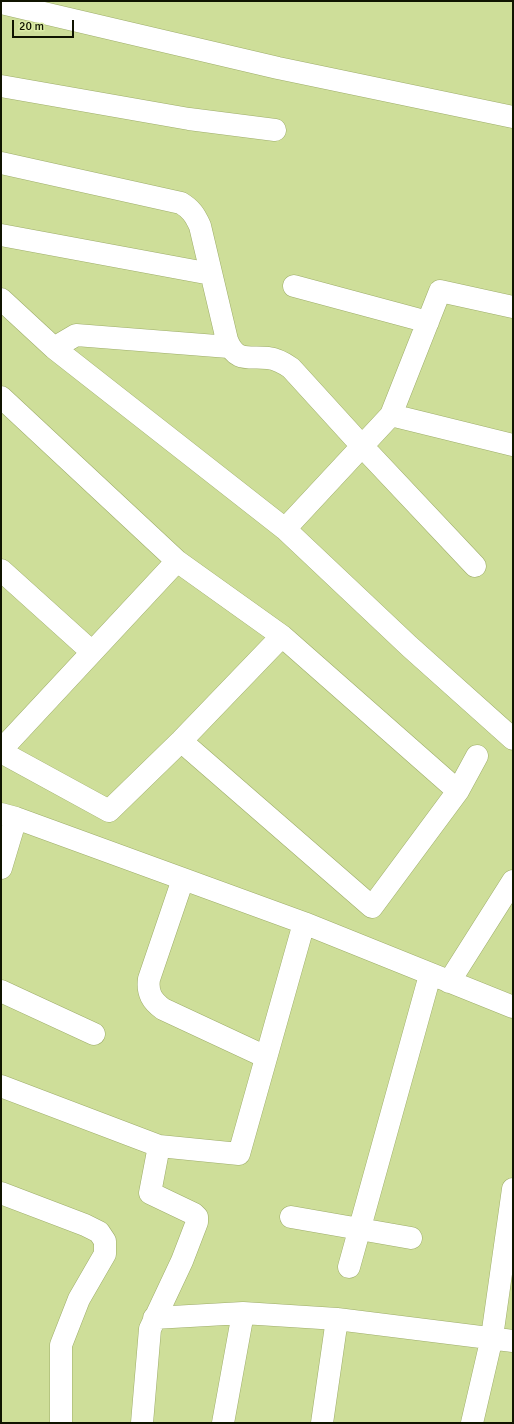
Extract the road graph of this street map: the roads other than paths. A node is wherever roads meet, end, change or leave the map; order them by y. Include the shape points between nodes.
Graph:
1 (1, 3) edge
2 (65, 9) edge
3 (1, 86) edge
4 (513, 117) edge
5 (275, 130) dead end
6 (1, 163) edge
7 (1, 236) edge
8 (211, 274) junction
9 (294, 286) dead end
10 (1, 299) edge
11 (513, 307) edge
12 (428, 322) junction
13 (229, 347) junction
14 (54, 348) junction
15 (1, 397) edge
16 (391, 415) junction
17 (513, 445) edge
18 (362, 446) junction
19 (285, 529) junction
20 (177, 560) junction
21 (475, 566) dead end
22 (1, 570) edge
23 (282, 636) junction
24 (92, 652) junction
25 (513, 739) edge
26 (181, 741) junction
27 (1, 751) edge
28 (477, 756) dead end
29 (458, 791) junction
30 (8, 816) edge
31 (1, 868) edge
32 (183, 879) junction
33 (513, 881) edge
34 (304, 923) junction
35 (439, 978) junction
36 (1, 991) edge
37 (513, 1007) edge
38 (94, 1034) dead end
39 (266, 1057) junction
40 (1, 1086) edge
41 (159, 1146) junction
42 (513, 1189) edge
43 (1, 1193) edge
44 (291, 1217) dead end
45 (359, 1229) junction
46 (411, 1238) dead end
47 (348, 1267) dead end
48 (243, 1313) junction
49 (154, 1318) junction
50 (337, 1319) junction
51 (503, 1339) edge
52 (61, 1423) edge
53 (142, 1423) edge
54 (223, 1423) edge
55 (322, 1423) edge
56 (472, 1423) edge

1 - 2 street
2 - 4 street via 278,68
3 - 5 street via 189,119
6 - 8 street via 181,203 191,209 196,216
7 - 8 street
8 - 13 street
9 - 12 street
10 - 14 street
11 - 12 street via 440,291
12 - 16 street
13 - 14 street via 76,335
13 - 18 street via 239,356 269,358 281,361 291,368
14 - 19 street
15 - 20 street
16 - 17 street
16 - 18 street
18 - 19 street
18 - 21 street
19 - 25 street via 409,646
20 - 23 street
20 - 24 street
22 - 24 street
23 - 26 street
23 - 29 street
24 - 27 street
26 - 27 street via 109,811
26 - 29 street via 372,907
28 - 29 street
30 - 31 street
30 - 32 street
32 - 34 street
32 - 39 street via 149,980 151,998 163,1009
33 - 35 street
34 - 35 street
34 - 39 street
35 - 37 street
35 - 45 street
36 - 38 street
39 - 41 street via 238,1154
40 - 41 street
41 - 49 street via 150,1193 194,1214 198,1220 182,1261
42 - 51 street
43 - 52 street via 85,1225 98,1232 105,1241 104,1254 79,1300 62,1345
44 - 45 street
45 - 46 street
45 - 47 street
48 - 49 street
48 - 50 street
48 - 54 street
49 - 53 street via 150,1329
50 - 51 street
50 - 55 street
51 - 56 street

